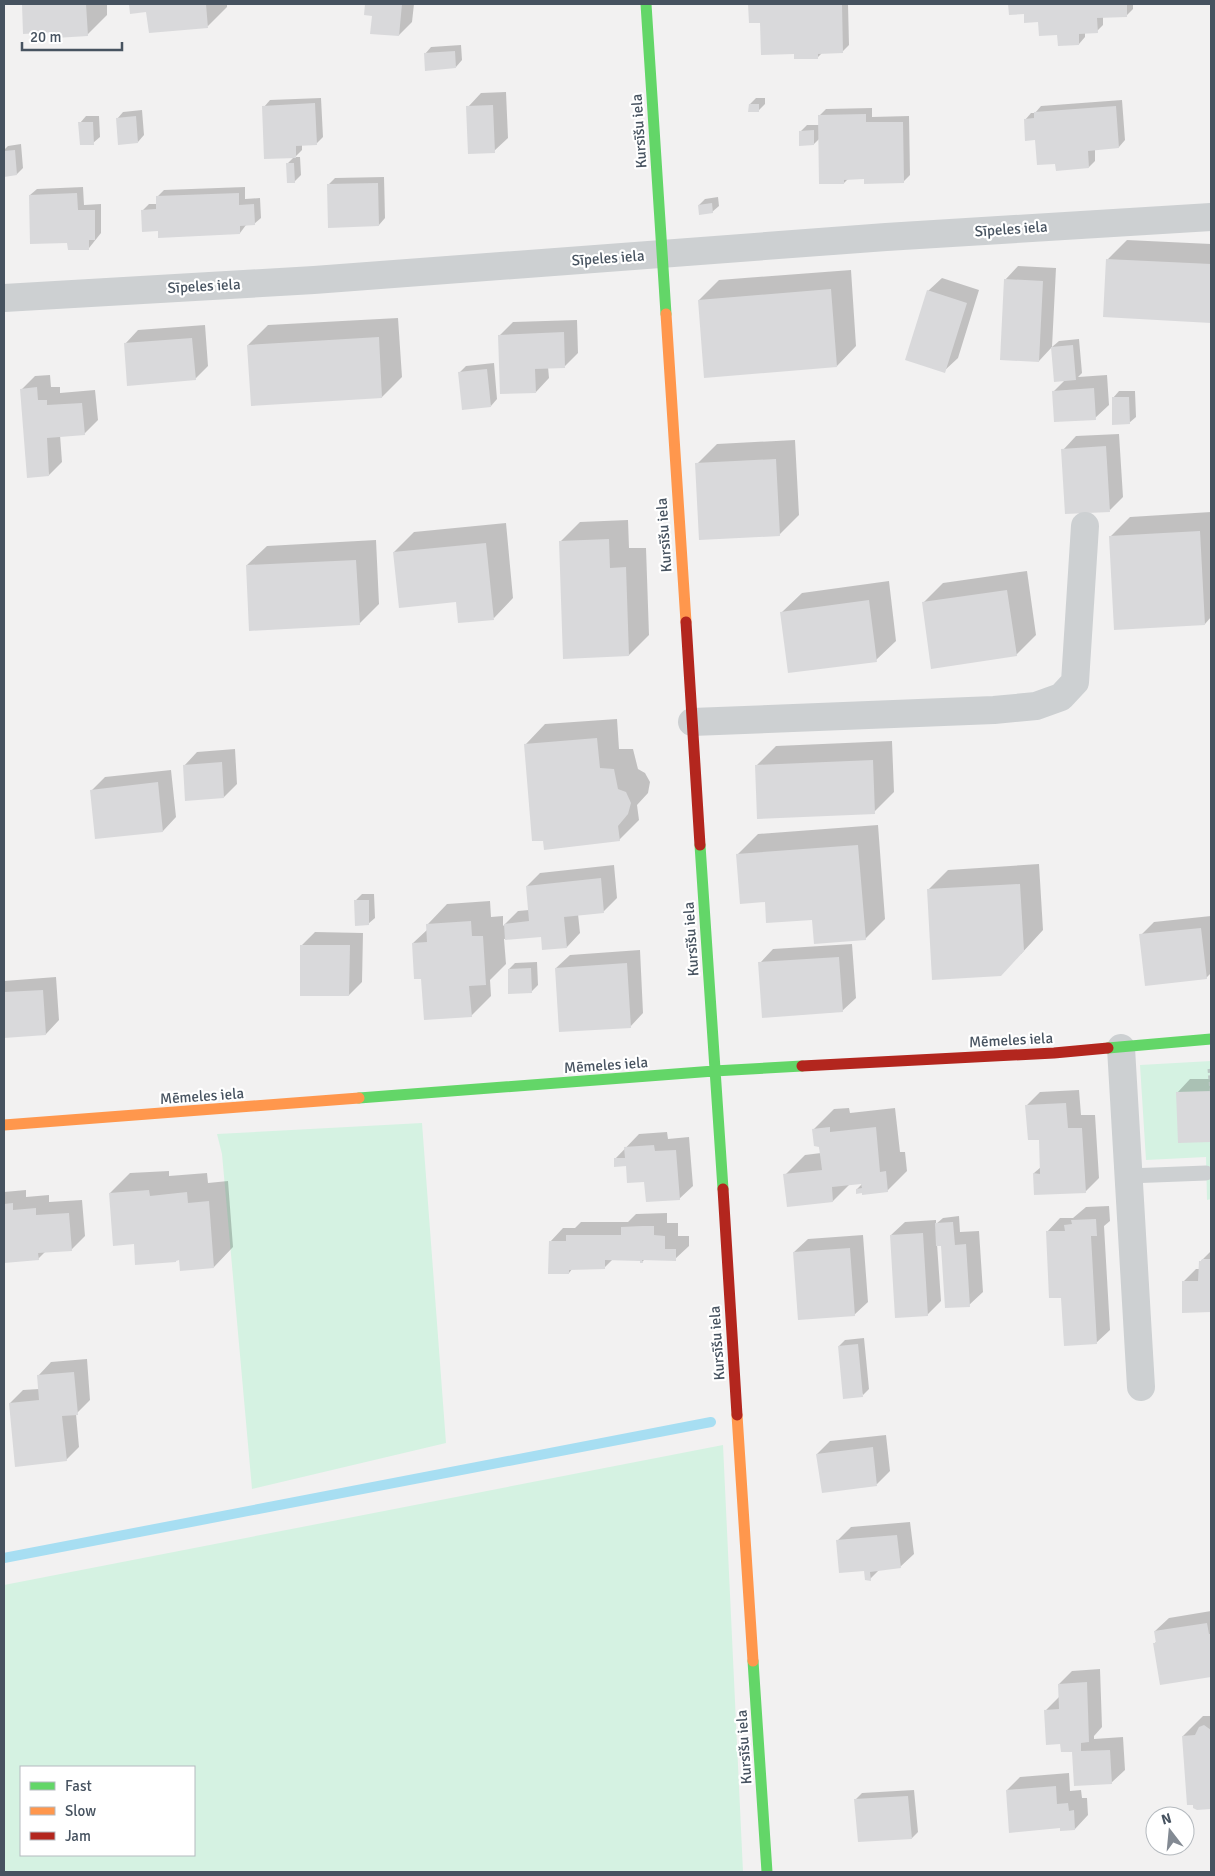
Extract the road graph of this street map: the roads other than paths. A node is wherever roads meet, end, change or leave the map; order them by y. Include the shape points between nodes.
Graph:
1 (646, 4) edge
2 (1211, 216) edge
3 (661, 254) junction
4 (4, 298) edge
5 (1085, 526) dead end
6 (692, 722) junction
7 (1211, 1040) edge
8 (1121, 1048) junction
9 (714, 1072) junction
10 (4, 1125) edge
11 (1206, 1173) dead end
12 (1128, 1176) junction
13 (1141, 1387) dead end
14 (767, 1872) edge

1 - 3 street, Kursīšu iela
2 - 3 street, Sīpeles iela
3 - 4 street, Sīpeles iela via 314,280
3 - 6 street, Kursīšu iela
5 - 6 street via 1075,682 1061,697 1036,706 994,710
6 - 9 street, Kursīšu iela
7 - 8 street, Mēmeles iela
8 - 9 street, Mēmeles iela
8 - 12 street
9 - 10 street, Mēmeles iela
9 - 14 street, Kursīšu iela
11 - 12 lane
12 - 13 street

